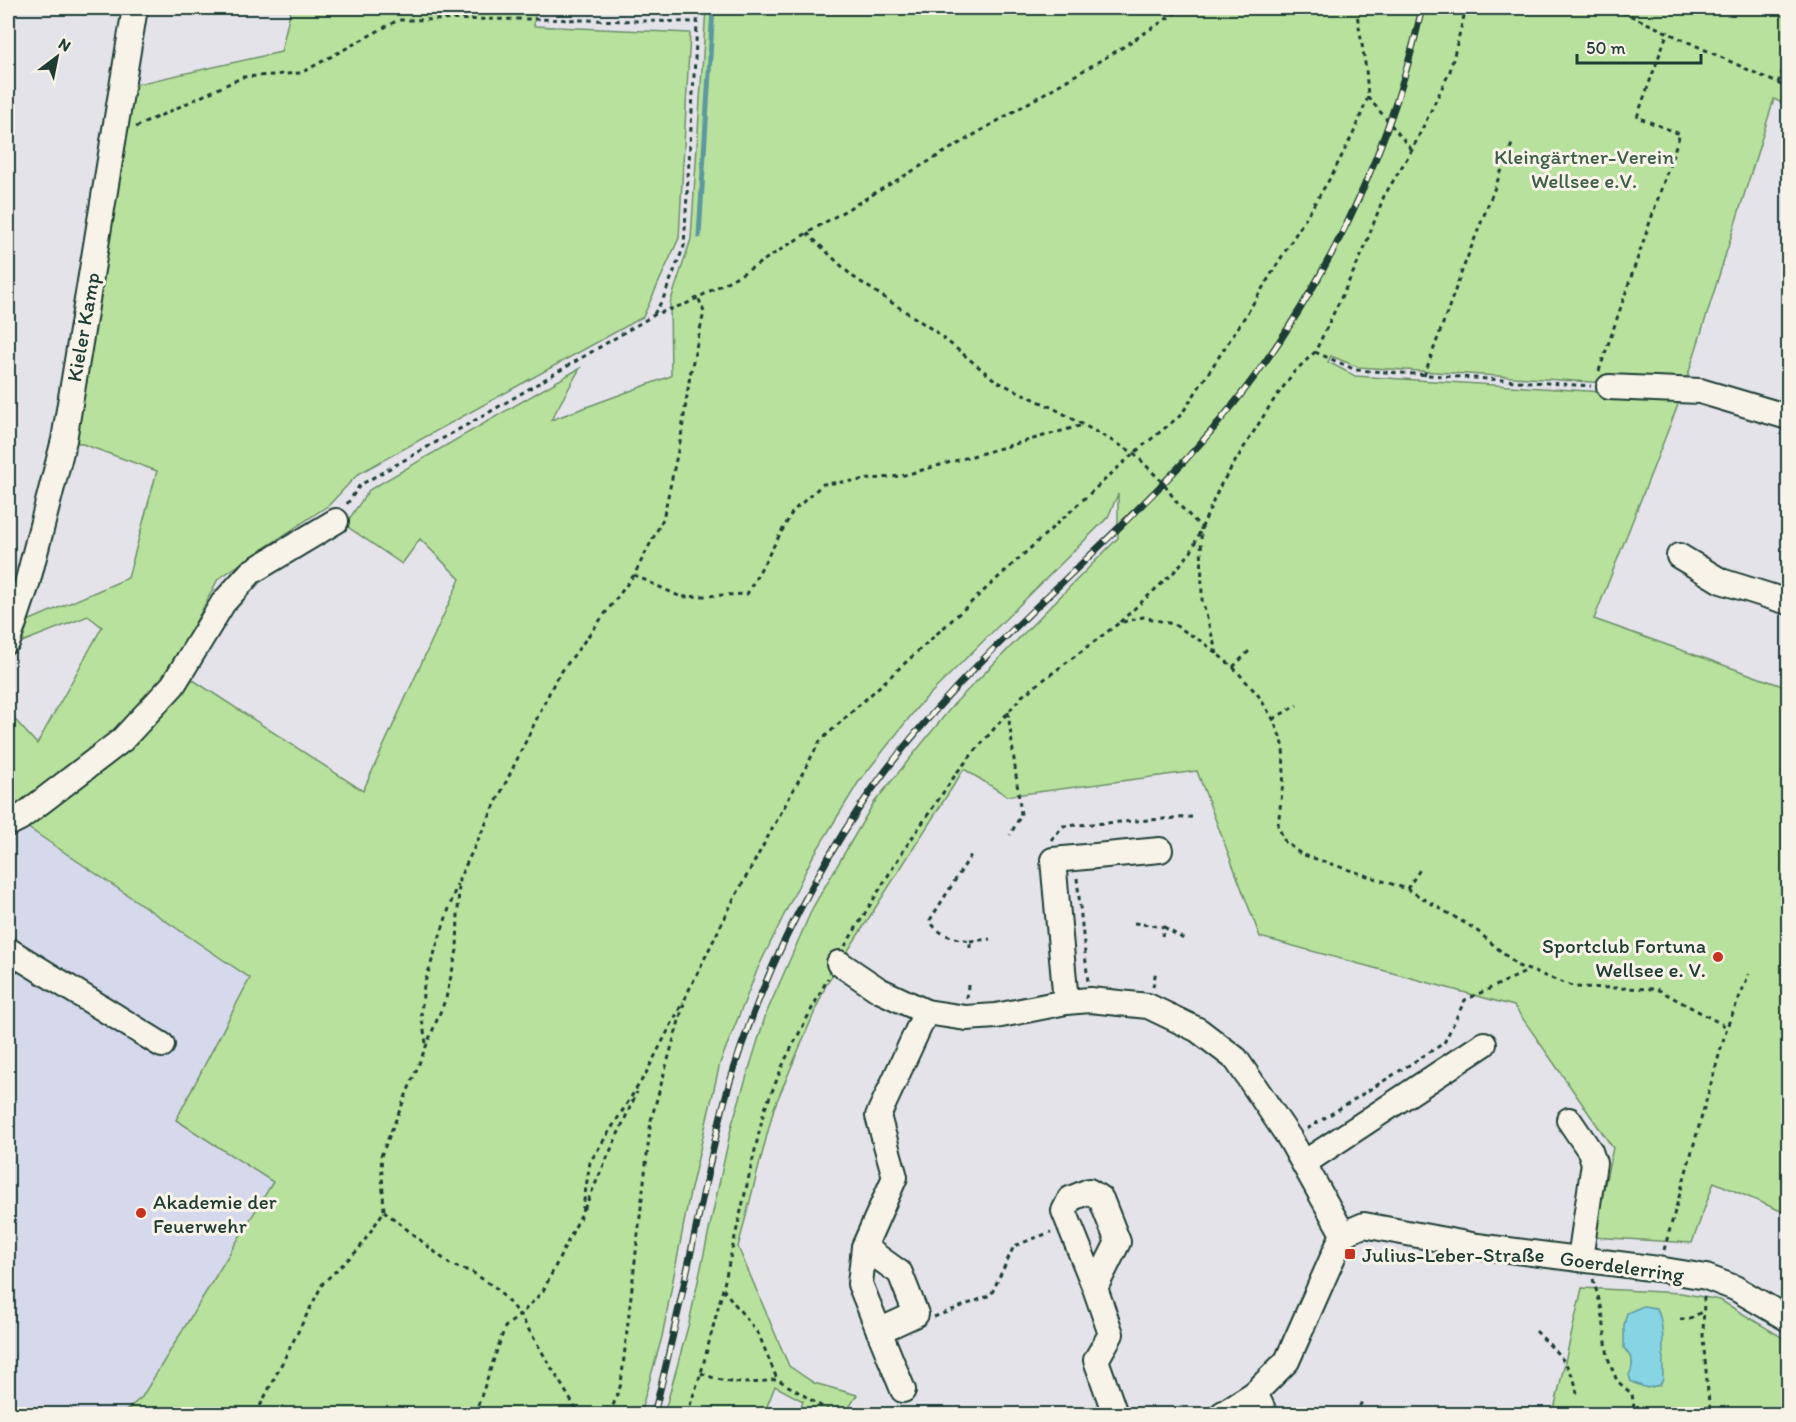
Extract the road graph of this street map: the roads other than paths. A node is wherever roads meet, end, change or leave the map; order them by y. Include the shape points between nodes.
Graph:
1 (135, 8) edge
2 (1601, 381) road end
3 (1788, 417) edge
4 (336, 521) road end
5 (1679, 556) dead end
6 (1788, 602) edge
7 (8, 641) edge
8 (8, 824) edge
9 (1160, 849) dead end
10 (8, 950) edge
11 (838, 962) road end
12 (1066, 1002) junction
13 (926, 1012) junction
14 (1484, 1044) dead end
15 (162, 1045) dead end
16 (1569, 1120) dead end
17 (1304, 1164) junction
18 (1343, 1234) junction
19 (864, 1247) junction
20 (1580, 1259) junction
21 (1095, 1288) junction
22 (1788, 1319) edge
23 (879, 1331) junction
24 (903, 1390) dead end
25 (1260, 1404) edge
26 (1115, 1414) edge
27 (1222, 1414) edge

1 - 7 street, Kieler Kamp via 64,441 27,585
2 - 3 street via 1700,391
4 - 8 street via 250,572 223,603 173,685 122,740
5 - 6 street via 1721,581
9 - 12 street via 1053,860
10 - 15 street
11 - 13 street via 879,990
12 - 13 street via 966,1018
12 - 17 street via 1090,1000 1148,1006 1198,1030 1236,1059
13 - 19 street via 878,1116 895,1177
14 - 17 street
16 - 20 street via 1594,1163
17 - 18 street
18 - 20 street, Goerdelerring via 1364,1225 1477,1246
18 - 25 street via 1287,1361
19 - 23 street via 860,1284
19 - 23 street via 900,1273 916,1314
20 - 22 street, Goerdelerring via 1706,1277 1735,1288
21 - 21 street via 1064,1211 1070,1199 1089,1191 1101,1199 1118,1242
21 - 26 street via 1111,1334 1096,1360
23 - 24 street
25 - 27 street

